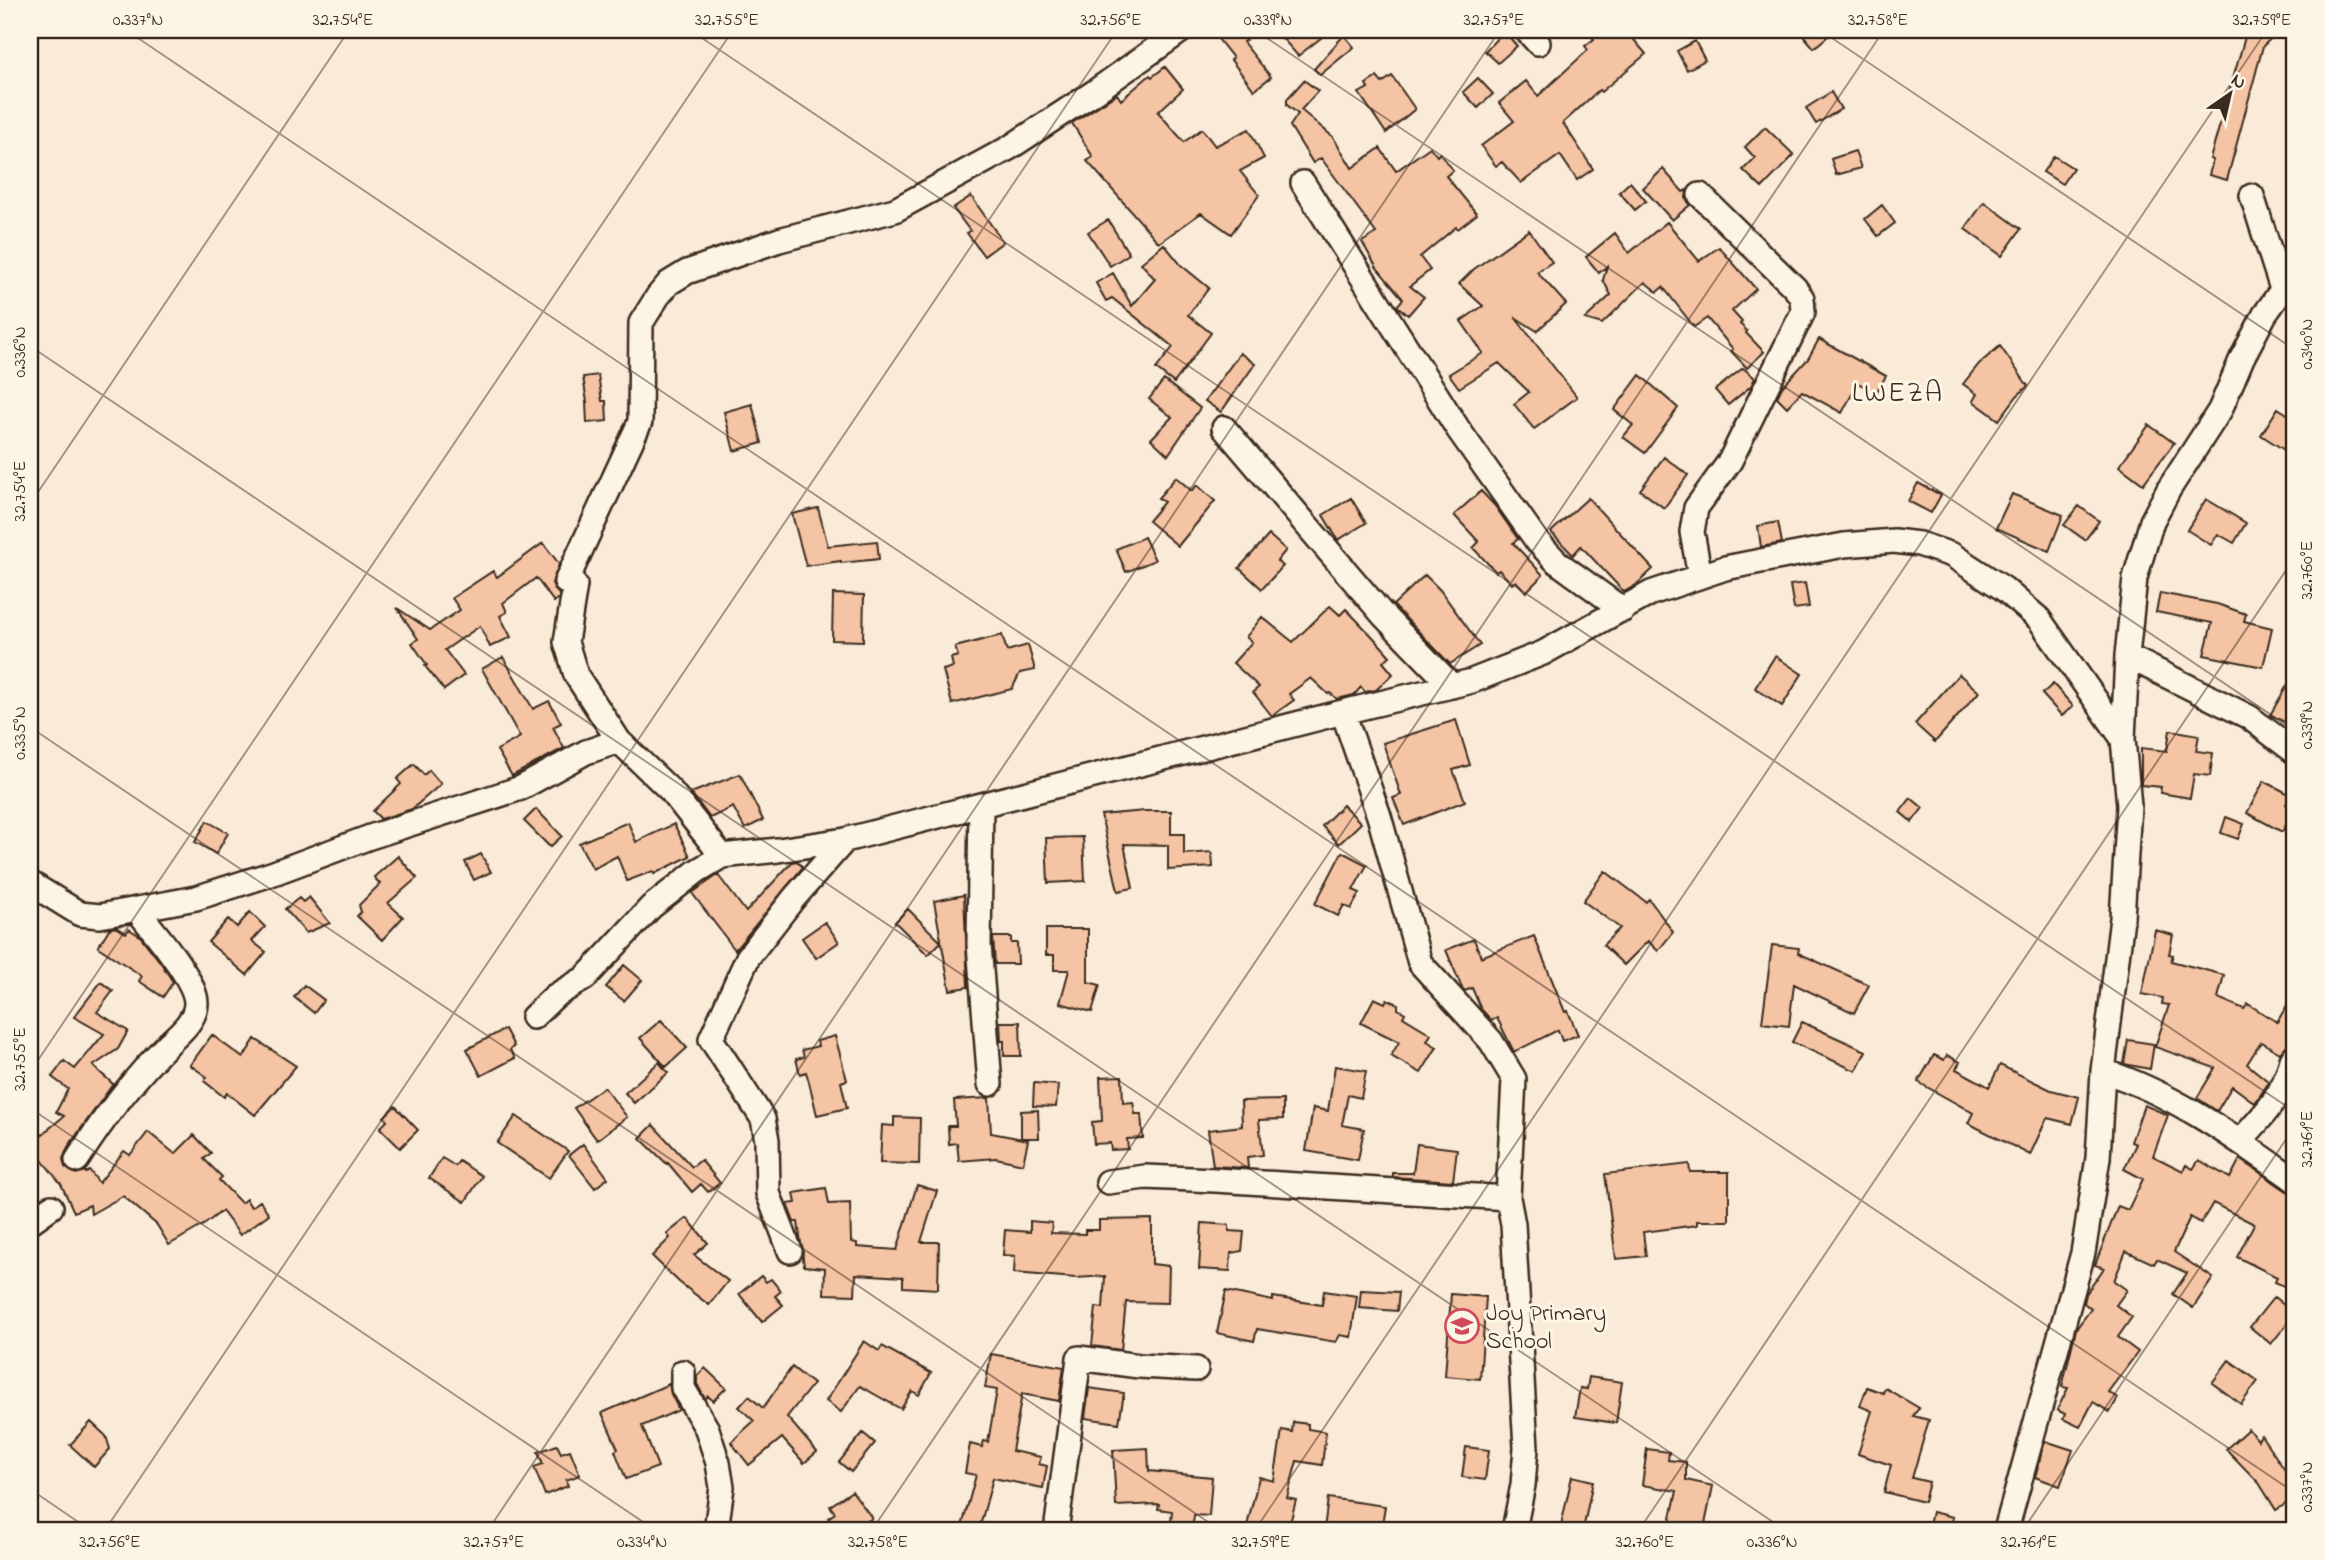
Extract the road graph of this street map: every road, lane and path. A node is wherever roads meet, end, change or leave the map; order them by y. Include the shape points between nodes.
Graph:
1 (1182, 30) edge
2 (1303, 183) dead end
3 (1700, 195) dead end
4 (2252, 196) dead end
5 (2288, 280) edge
6 (1224, 428) dead end
7 (1700, 576) junction
8 (1623, 610) junction
9 (2127, 656) junction
10 (1452, 686) junction
11 (1343, 712) junction
12 (2123, 739) junction
13 (618, 741) junction
14 (2295, 752) edge
15 (981, 806) junction
16 (845, 840) junction
17 (722, 856) junction
18 (30, 883) edge
19 (136, 909) junction
20 (533, 1017) dead end
21 (2295, 1056) edge
22 (2103, 1071) junction
23 (990, 1084) dead end
24 (2239, 1141) junction
25 (77, 1160) dead end
26 (2295, 1180) edge
27 (1108, 1182) dead end
28 (1508, 1198) junction
29 (51, 1207) dead end
30 (30, 1222) edge
31 (790, 1251) dead end
32 (1196, 1369) dead end
33 (683, 1372) dead end
34 (716, 1530) edge
35 (1060, 1530) edge
36 (1514, 1530) edge
37 (2006, 1530) edge

1 - 13 street via 1009,148 895,210 779,240 687,272 658,296 641,323 640,422 566,582 576,585 566,642 576,675
2 - 8 street via 1458,429 1537,541 1557,562
3 - 7 street via 1804,303 1730,461 1696,508 1692,532
4 - 5 street
5 - 9 street via 2265,314 2220,410 2152,521 2135,578
6 - 10 street via 1384,616
7 - 8 street via 1651,593
7 - 12 street via 1844,545 1894,541 1934,548 2004,589 2039,619
8 - 10 street via 1543,653
9 - 12 street
9 - 14 street via 2249,718
10 - 11 street
11 - 15 street
11 - 28 street via 1379,816 1420,963 1491,1041 1514,1079
12 - 22 street via 2129,806 2124,893
13 - 17 street via 671,791
13 - 19 street via 586,752 522,788 196,898
15 - 16 street
15 - 23 street via 979,944
16 - 17 street
16 - 31 street via 748,957 711,1039 763,1119 768,1193
17 - 20 street via 651,906 585,978 555,996
18 - 19 street via 80,915
19 - 25 street via 194,989 195,1010 184,1029 147,1065 100,1124
21 - 24 street via 2283,1090
22 - 24 street via 2161,1095
22 - 37 street via 2098,1158 2083,1254
24 - 26 street
27 - 28 street via 1144,1177
28 - 36 street via 1526,1448
29 - 30 street
32 - 35 street via 1079,1358 1057,1524
33 - 34 street via 683,1388 707,1429 718,1462 722,1488

